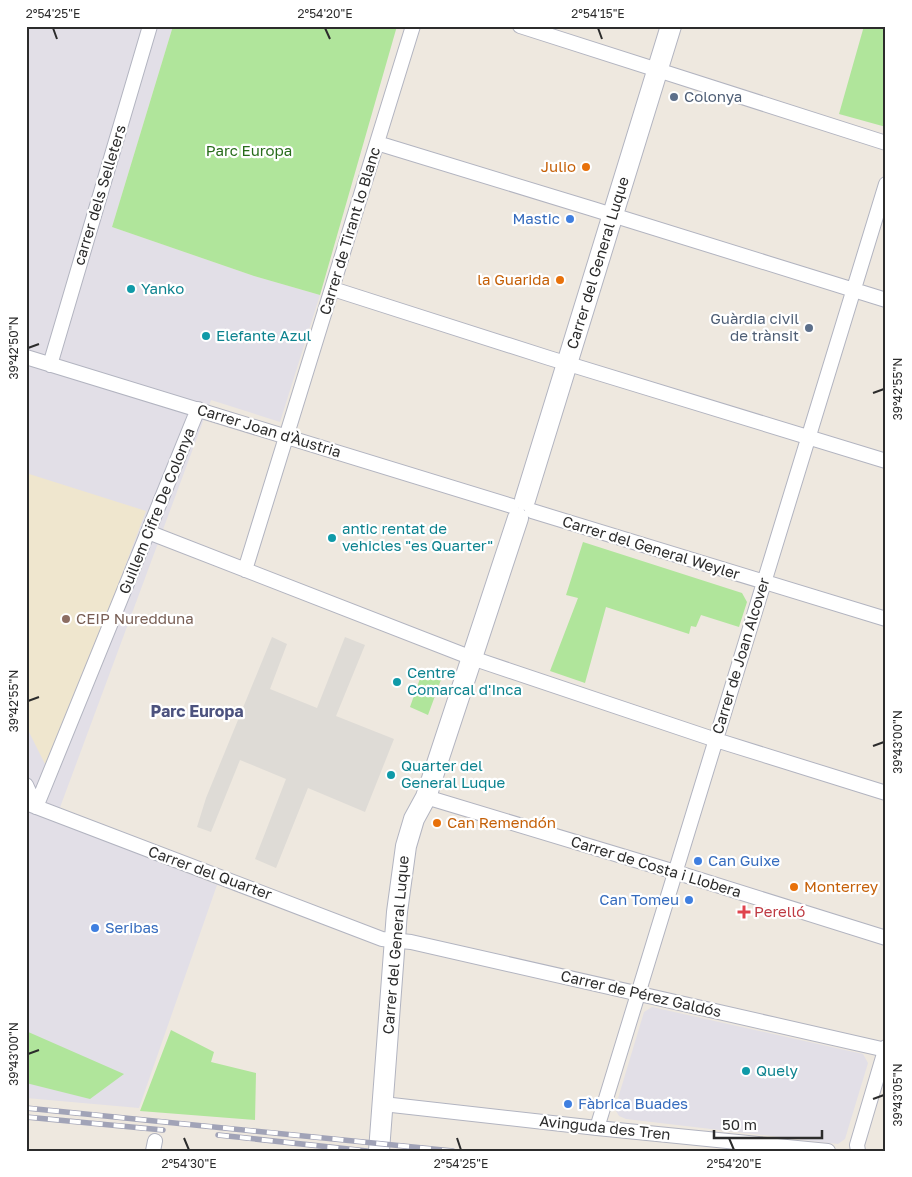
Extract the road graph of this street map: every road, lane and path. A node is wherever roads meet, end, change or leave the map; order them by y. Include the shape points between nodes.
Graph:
1 (150, 26) edge
2 (413, 26) edge
3 (520, 26) edge
4 (671, 26) edge
5 (657, 70) junction
6 (377, 143) junction
7 (886, 143) edge
8 (886, 184) edge
9 (613, 215) junction
10 (333, 289) junction
11 (853, 290) junction
12 (886, 300) edge
13 (26, 357) edge
14 (567, 363) junction
15 (50, 364) junction
16 (198, 409) junction
17 (286, 436) junction
18 (808, 437) junction
19 (886, 461) edge
20 (522, 509) junction
21 (148, 532) junction
22 (245, 570) junction
23 (764, 582) junction
24 (886, 620) edge
25 (472, 658) junction
26 (716, 740) junction
27 (26, 784) edge
28 (886, 793) edge
29 (426, 797) junction
30 (31, 805) edge
31 (675, 872) junction
32 (886, 938) edge
33 (395, 940) junction
34 (638, 994) junction
35 (885, 1049) edge
36 (383, 1104) junction
37 (597, 1128) junction
38 (378, 1151) edge
39 (828, 1151) edge
40 (858, 1151) edge

1 - 15 street, carrer dels Selleters
2 - 6 street, Carrer de Tirant lo Blanc
3 - 5 street
4 - 5 main road, Carrer del General Luque
5 - 7 street
5 - 9 main road, Carrer del General Luque
6 - 9 street
6 - 10 street, Carrer de Tirant lo Blanc
8 - 11 street, Carrer de Joan Alcover
9 - 11 street
9 - 14 main road, Carrer del General Luque
10 - 14 street
10 - 17 street, Carrer de Tirant lo Blanc
11 - 12 street
11 - 18 street, Carrer de Joan Alcover
13 - 15 street, Carrer Joan d'Àustria
14 - 18 street
14 - 20 main road, Carrer del General Luque
15 - 16 street, Carrer Joan d'Àustria
16 - 17 street, Carrer Joan d'Àustria
16 - 21 street, Guillem Cifre De Colonya
17 - 20 street, Carrer Joan d'Àustria
17 - 22 street, Carrer de Tirant lo Blanc
18 - 19 street
18 - 23 street, Carrer de Joan Alcover
20 - 23 street, Carrer del General Weyler
20 - 25 main road, Carrer del General Luque
21 - 22 street
21 - 30 street, Guillem Cifre De Colonya
22 - 25 street
23 - 24 street, Carrer del General Weyler
23 - 26 street, Carrer de Joan Alcover
25 - 26 street
25 - 29 main road, Carrer del General Luque
26 - 28 street
26 - 31 street, Carrer de Joan Alcover
27 - 30 street
29 - 31 street, Carrer de Costa i Llobera
29 - 33 main road, Carrer del General Luque via 414,819 406,846
30 - 33 street, Carrer del Quarter via 382,939
31 - 32 street, Carrer de Costa i Llobera
31 - 34 street, Carrer de Joan Alcover
33 - 34 street, Carrer de Pérez Galdós
33 - 36 main road, Carrer del General Luque
34 - 35 street, Carrer de Pérez Galdós
34 - 37 street, Carrer de Joan Alcover
35 - 40 street via 857,1145
36 - 37 street, Avinguda des Tren
36 - 38 main road, Carrer del General Luque
37 - 39 street, Avinguda des Tren

